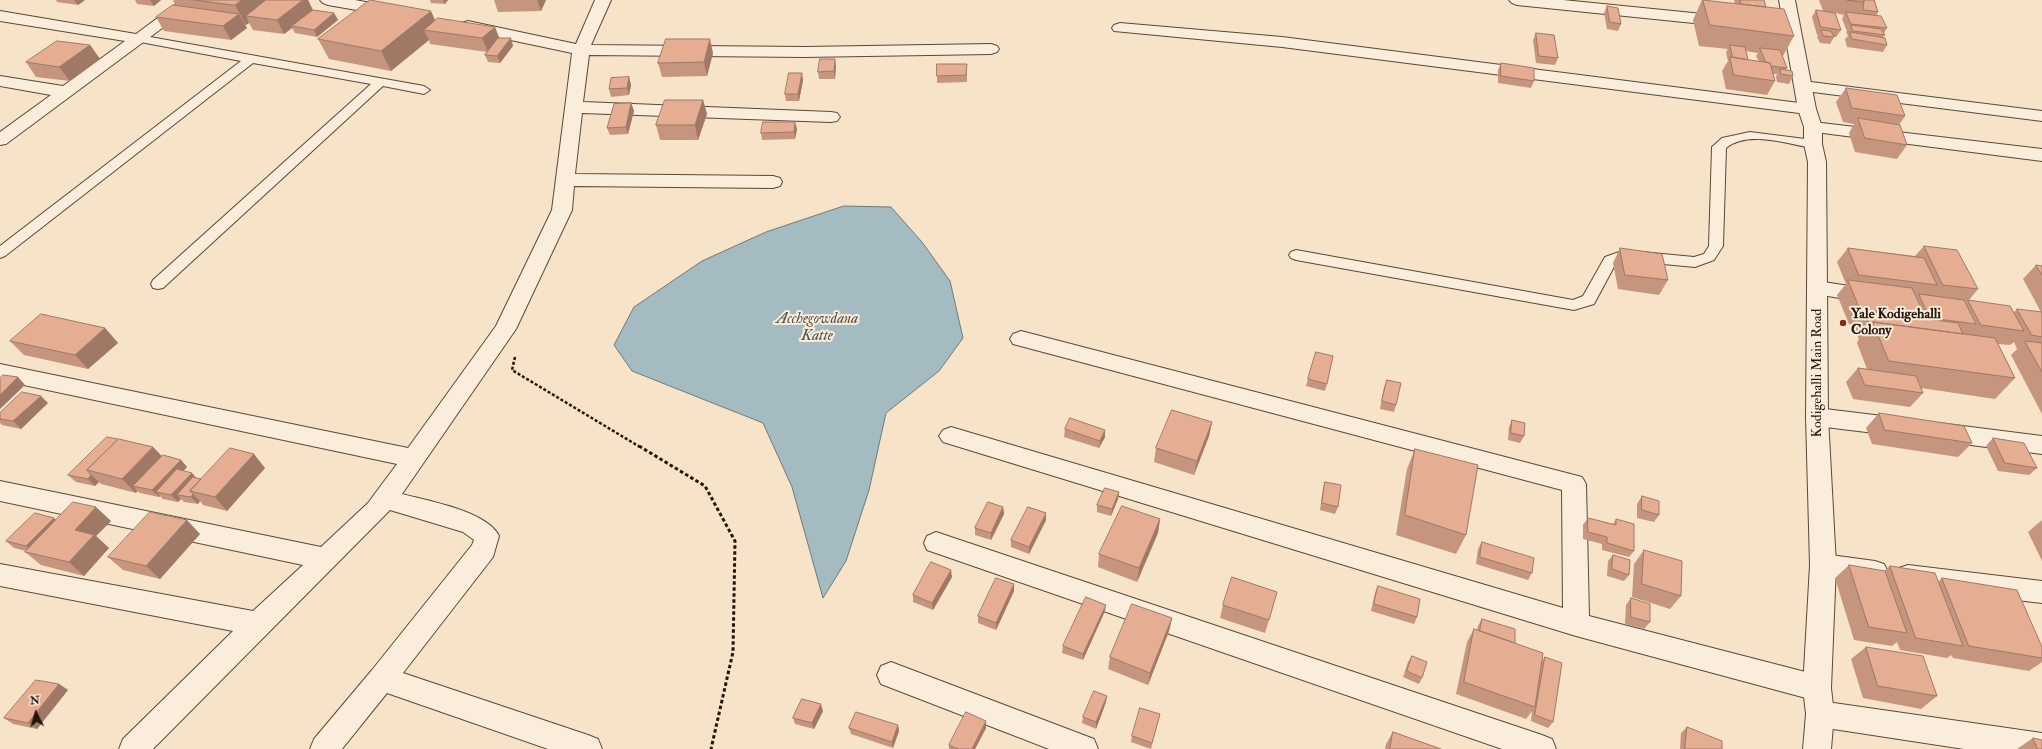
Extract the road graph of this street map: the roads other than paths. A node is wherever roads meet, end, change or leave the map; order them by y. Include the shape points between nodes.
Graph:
1 (192, 0) edge
2 (328, 0) edge
3 (603, 0) edge
4 (1517, 0) edge
5 (1787, 0) edge
6 (408, 14) edge
7 (0, 16) edge
8 (453, 23) edge
9 (1737, 23) edge
10 (1120, 28) dead end
11 (139, 39) junction
12 (991, 49) dead end
13 (581, 50) junction
14 (251, 59) junction
15 (0, 82) edge
16 (381, 82) junction
17 (1803, 86) junction
18 (424, 90) dead end
19 (66, 92) junction
20 (574, 107) junction
21 (2042, 116) edge
22 (831, 117) dead end
23 (1811, 127) junction
24 (0, 140) edge
25 (2042, 155) edge
26 (565, 180) junction
27 (773, 182) dead end
28 (0, 253) edge
29 (1296, 255) dead end
30 (158, 284) dead end
31 (1817, 288) junction
32 (1887, 298) edge
33 (1021, 339) dead end
34 (0, 372) edge
35 (1817, 417) junction
36 (951, 436) dead end
37 (2042, 445) edge
38 (414, 458) junction
39 (0, 491) edge
40 (385, 499) junction
41 (936, 543) dead end
42 (327, 559) junction
43 (1823, 565) junction
44 (0, 575) edge
45 (2042, 592) edge
46 (258, 624) junction
47 (1576, 624) junction
48 (891, 675) dead end
49 (382, 679) junction
50 (1819, 701) junction
51 (2042, 746) edge
52 (134, 749) edge
53 (324, 749) edge
54 (588, 749) edge
55 (1084, 749) edge
56 (1542, 749) edge
57 (1817, 749) edge

1 - 11 street
2 - 6 street
3 - 13 street
4 - 9 street
5 - 17 street, Kodigehalli Main Road via 1784,28
7 - 11 street
8 - 13 street
10 - 23 street via 1282,42
11 - 14 lane
11 - 19 street
12 - 13 street via 804,52
13 - 20 street
14 - 16 lane
14 - 28 lane
15 - 19 street
16 - 18 lane
16 - 30 lane
17 - 21 street
17 - 23 street, Kodigehalli Main Road
19 - 24 street
20 - 22 street
20 - 26 street
23 - 25 street
23 - 29 lane via 1729,138 1723,141 1719,147 1716,246 1709,257 1695,262 1631,256 1610,260 1589,300 1584,303 1563,304
23 - 31 street, Kodigehalli Main Road via 1817,162
26 - 27 street
26 - 38 street via 562,210 505,329
31 - 32 street
31 - 35 street, Kodigehalli Main Road
33 - 47 street via 1574,484
34 - 38 street
35 - 37 street
35 - 43 street, Kodigehalli Main Road
36 - 47 street
38 - 40 street
39 - 42 street
40 - 42 street
40 - 49 street via 471,524 487,536 484,549
41 - 56 street
42 - 46 street
43 - 45 street
43 - 50 street, Kodigehalli Main Road
44 - 46 street
46 - 52 street
47 - 50 street
48 - 55 street
49 - 53 street
49 - 54 street
50 - 51 street
50 - 57 street, Kodigehalli Main Road

